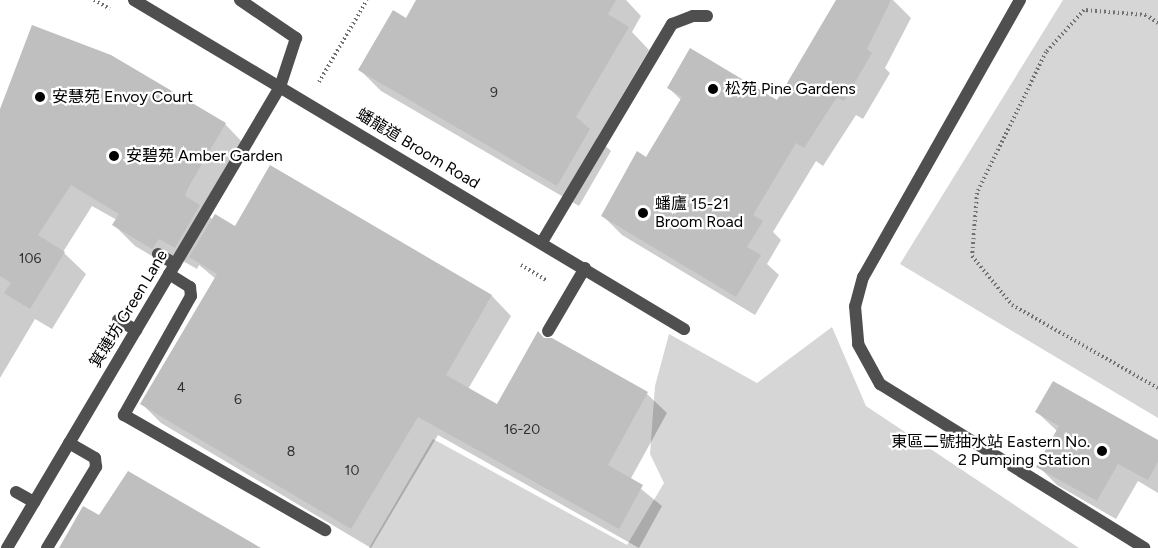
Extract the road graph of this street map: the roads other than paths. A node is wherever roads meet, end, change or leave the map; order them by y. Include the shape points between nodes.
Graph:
1 (134, 0) edge
2 (240, 0) edge
3 (1020, 0) edge
4 (707, 16) dead end
5 (280, 87) junction
6 (542, 242) junction
7 (158, 254) dead end
8 (585, 268) junction
9 (172, 269) junction
10 (118, 320) dead end
11 (684, 329) dead end
12 (136, 330) junction
13 (548, 331) dead end
14 (69, 442) junction
15 (16, 492) dead end
16 (34, 502) junction
17 (325, 530) dead end
18 (7, 548) edge
19 (47, 548) edge
20 (1144, 548) edge

1 - 5 street, 蟠龍道 Broom Road
2 - 5 street, 箕璉坊 Green Lane via 296,38
3 - 20 street via 863,277 855,306 858,344 880,384
4 - 6 street via 693,15 672,24
5 - 6 street, 蟠龍道 Broom Road
5 - 9 street, 箕璉坊 Green Lane
6 - 8 street, 蟠龍道 Broom Road
7 - 9 street
8 - 11 street, 蟠龍道 Broom Road
8 - 13 street
9 - 12 street, 箕璉坊 Green Lane
9 - 17 street via 190,287 191,296 124,415
10 - 12 street
12 - 14 street, 箕璉坊 Green Lane
14 - 16 street, 箕璉坊 Green Lane
14 - 19 street via 95,458 96,467
15 - 16 street
16 - 18 street, 箕璉坊 Green Lane

